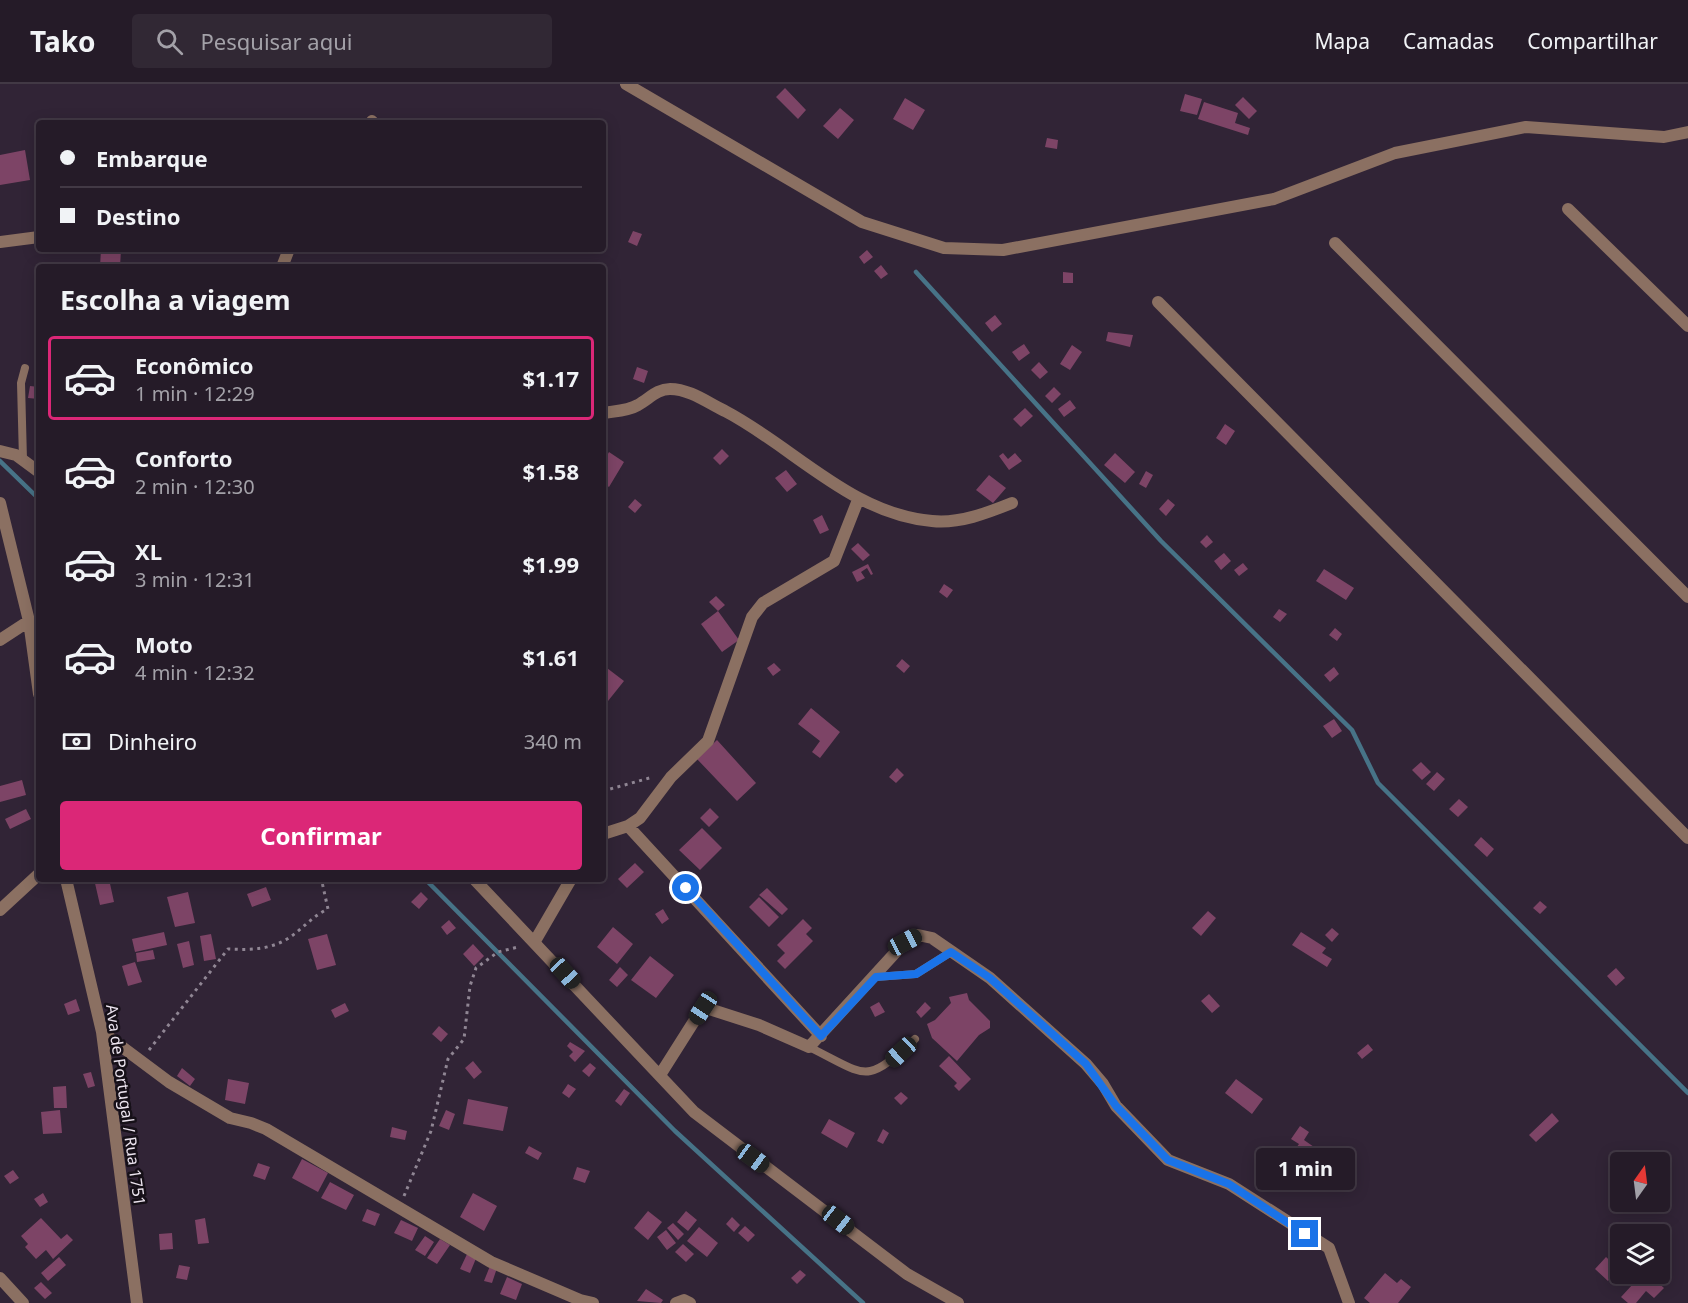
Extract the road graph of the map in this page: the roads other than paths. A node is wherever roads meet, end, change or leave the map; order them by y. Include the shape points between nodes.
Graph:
1 (626, 84) edge
2 (1688, 132) edge
3 (1568, 209) dead end
4 (36, 237) edge
5 (0, 242) edge
6 (1335, 243) dead end
7 (1158, 302) dead end
8 (1688, 326) edge
9 (26, 368) dead end
10 (606, 413) edge
11 (0, 451) edge
12 (23, 460) junction
13 (36, 470) edge
14 (858, 500) junction
15 (0, 502) edge
16 (1012, 503) dead end
17 (1688, 597) edge
18 (28, 621) junction
19 (0, 640) edge
20 (36, 674) edge
21 (628, 826) junction
22 (606, 833) edge
23 (1688, 838) edge
24 (36, 877) edge
25 (67, 882) edge
26 (477, 882) edge
27 (569, 882) edge
28 (0, 910) edge
29 (535, 941) junction
30 (951, 952) junction
31 (876, 977) junction
32 (102, 1032) junction
33 (821, 1036) junction
34 (915, 1039) dead end
35 (809, 1047) junction
36 (660, 1074) junction
37 (0, 1278) edge
38 (23, 1303) edge
39 (136, 1303) edge
40 (593, 1303) edge
41 (676, 1303) edge
42 (690, 1303) edge
43 (958, 1303) edge
44 (1349, 1303) edge

1 - 2 street via 862,222 944,248 1003,250 1274,199 1395,153 1526,127 1664,137
3 - 8 street
4 - 5 street
6 - 17 street
7 - 23 street
9 - 12 lane via 21,383
10 - 14 street via 628,410 662,390 687,392 751,424
11 - 12 street
12 - 13 street
14 - 16 street via 933,522 982,515
14 - 21 street via 834,561 763,603 752,617 712,734 640,818
15 - 18 street
18 - 19 street
18 - 20 street
21 - 22 street
21 - 33 street
24 - 28 street
25 - 32 street, Ava de Portugal / Rua 1751
26 - 29 street
27 - 29 street
29 - 36 street
30 - 31 lane via 916,974
30 - 31 street via 932,938 918,935 905,942
30 - 44 street via 990,978 1086,1064 1116,1106 1168,1160 1229,1184 1329,1248
31 - 33 street
32 - 39 street, Ava de Portugal / Rua 1751
32 - 40 street via 169,1082 230,1119 266,1129 491,1262
33 - 35 street
34 - 35 lane via 886,1065 863,1073
35 - 36 street via 759,1025 703,1008
36 - 43 street via 686,1105 718,1133 907,1274
37 - 38 street
41 - 42 street

